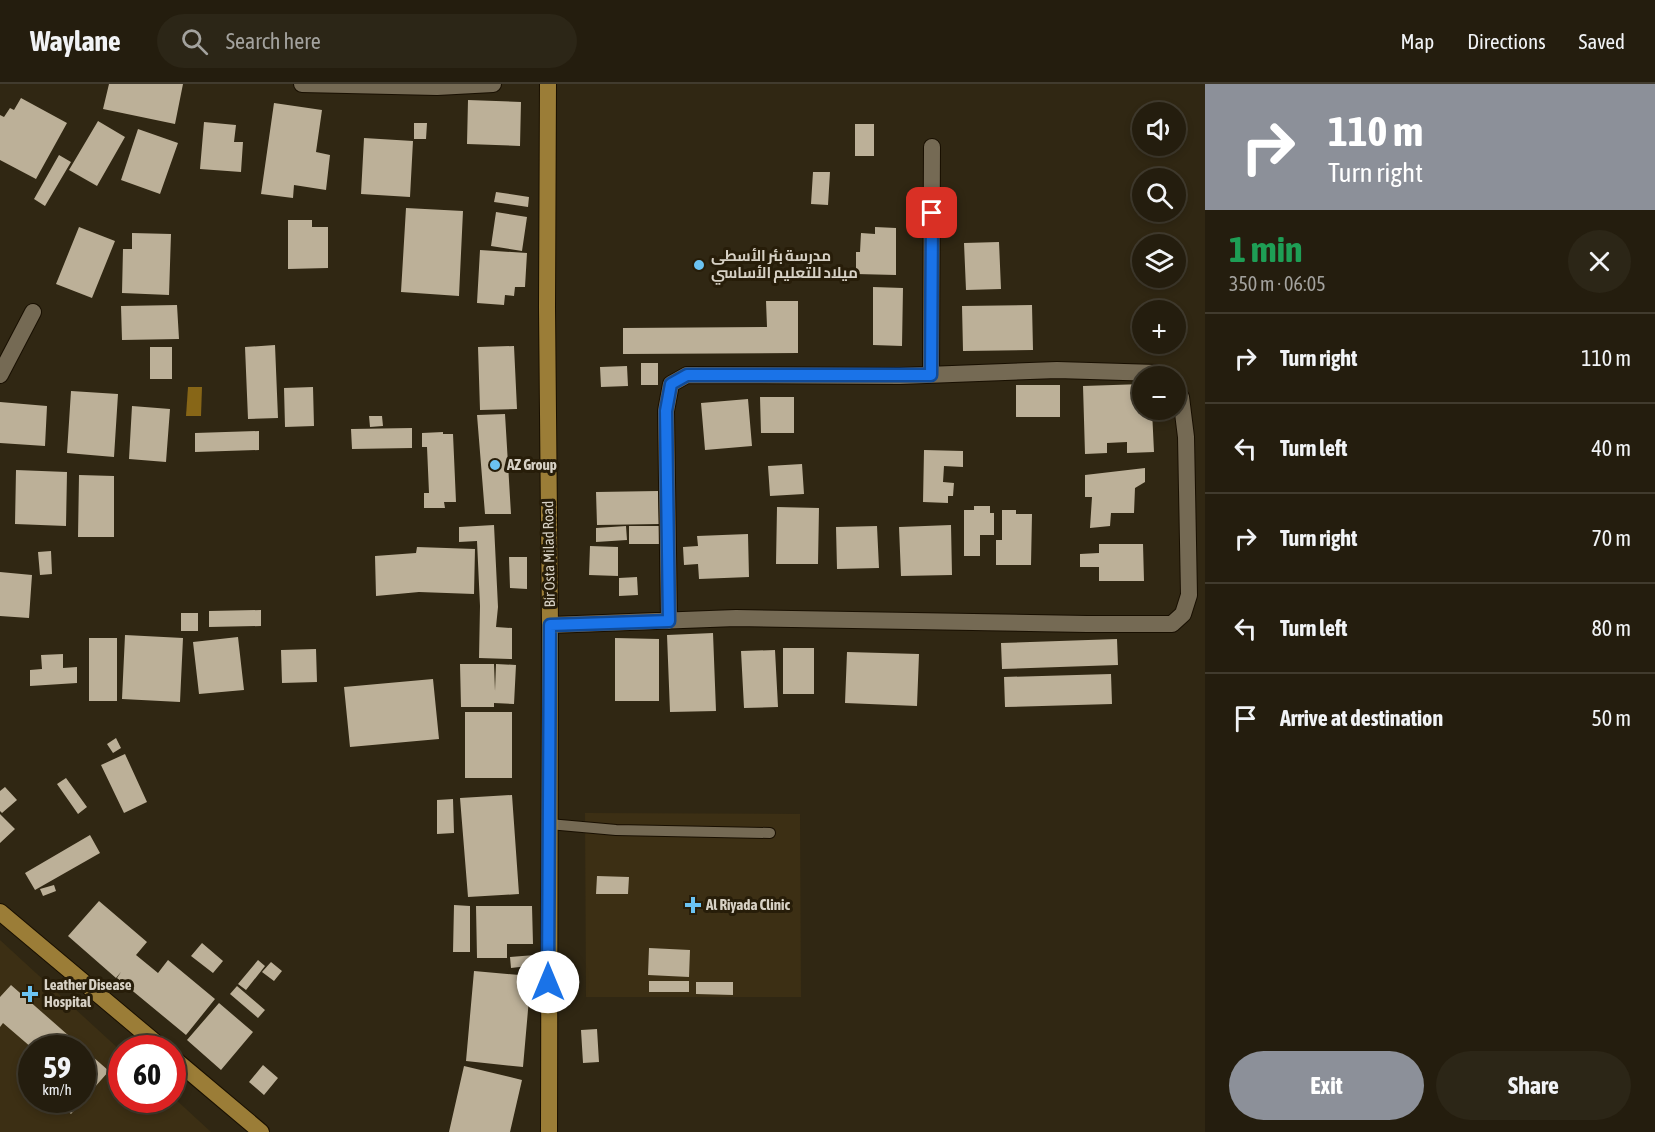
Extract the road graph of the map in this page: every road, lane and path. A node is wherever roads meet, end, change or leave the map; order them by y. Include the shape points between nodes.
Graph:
1 (302, 84) edge
2 (493, 84) edge
3 (548, 84) edge
4 (932, 147) dead end
5 (33, 312) dead end
6 (1132, 372) edge
7 (0, 375) edge
8 (931, 375) junction
9 (1184, 420) edge
10 (669, 621) junction
11 (550, 625) junction
12 (549, 824) junction
13 (770, 833) dead end
14 (0, 912) edge
15 (147, 1035) edge
16 (186, 1069) edge
17 (261, 1132) edge
18 (549, 1132) edge

1 - 2 street
3 - 11 main road, Bir Osta Milad Road
4 - 8 street
5 - 7 street
6 - 8 street via 1057,370
8 - 10 street via 687,375 671,384 666,411
9 - 10 street via 1189,595 1184,614 1172,624 736,618
10 - 11 street
11 - 12 main road, Bir Osta Milad Road
12 - 13 lane via 616,830
12 - 18 main road, Bir Osta Milad Road
14 - 15 main road
16 - 17 main road

